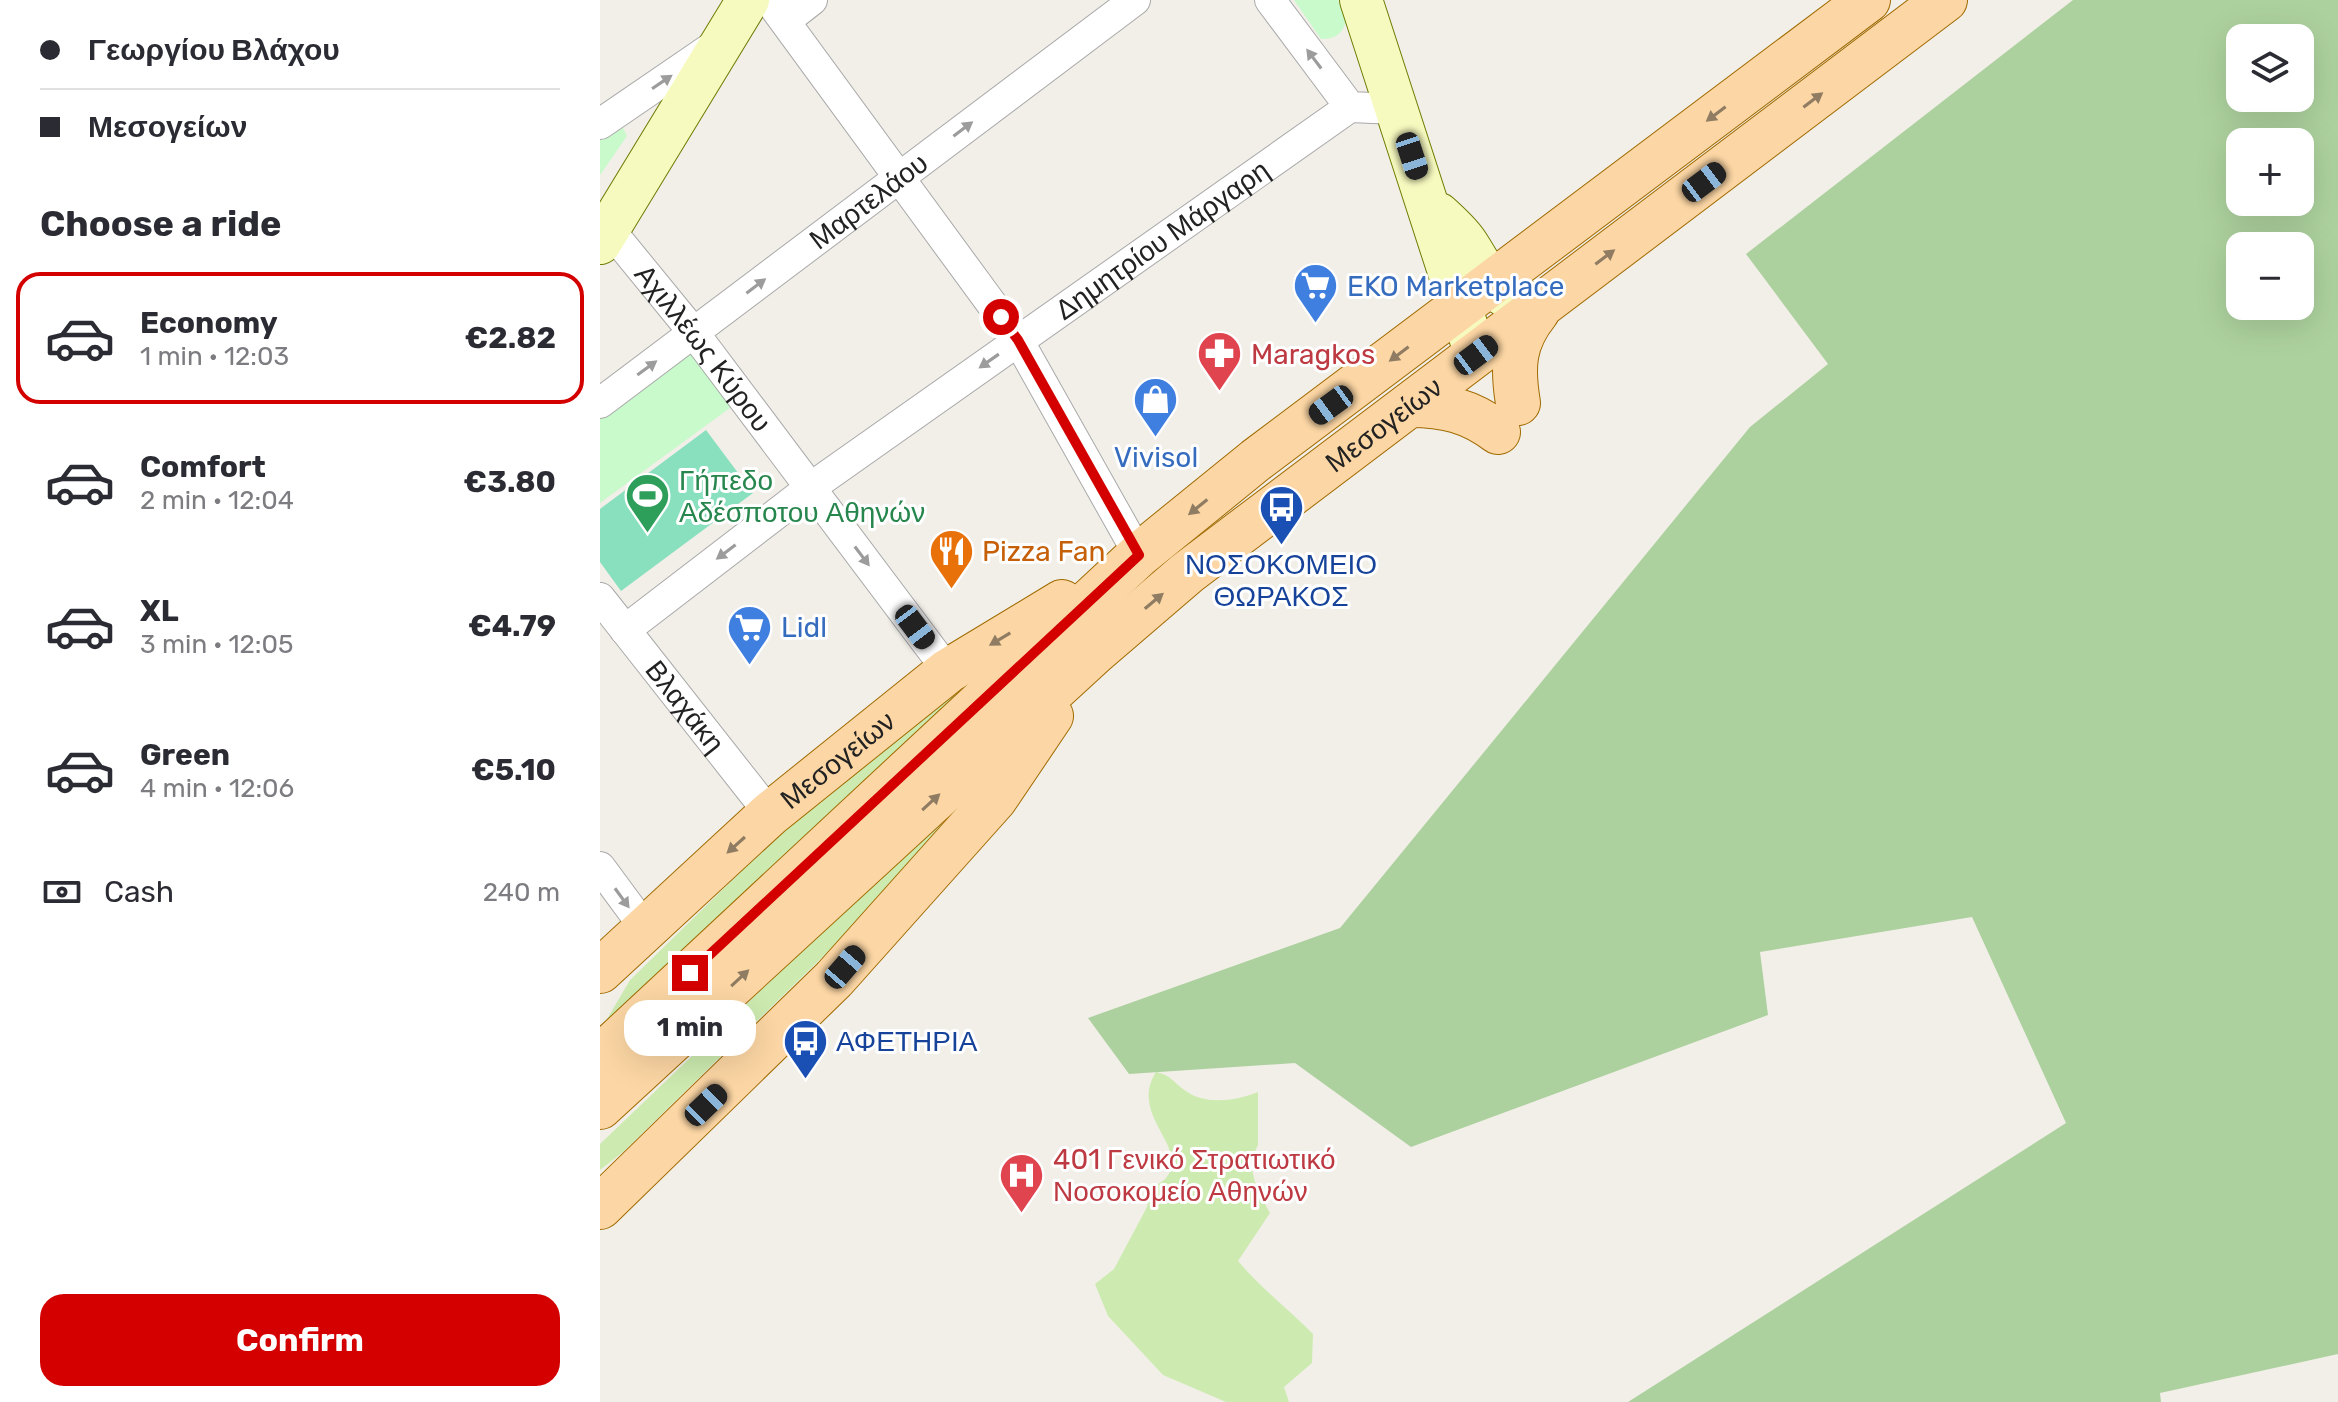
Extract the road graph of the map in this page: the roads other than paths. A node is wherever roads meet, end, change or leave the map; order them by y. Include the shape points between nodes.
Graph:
1 (748, 0) edge
2 (812, 0) edge
3 (1135, 0) edge
4 (1270, 0) edge
5 (1361, 0) edge
6 (1868, 0) edge
7 (1945, 0) edge
8 (777, 11) edge
9 (724, 39) junction
10 (1350, 107) junction
11 (1396, 109) junction
12 (600, 124) edge
13 (899, 178) junction
14 (603, 230) edge
15 (1476, 297) junction
16 (1545, 303) junction
17 (694, 333) junction
18 (1018, 340) junction
19 (1476, 355) junction
20 (600, 403) edge
21 (1410, 405) junction
22 (810, 488) junction
23 (1139, 555) junction
24 (600, 598) edge
25 (625, 630) junction
26 (1095, 652) junction
27 (948, 671) junction
28 (770, 814) junction
29 (600, 867) edge
30 (645, 928) junction
31 (600, 971) edge
32 (600, 1057) edge
33 (600, 1107) edge
34 (600, 1207) edge

1 - 9 street
2 - 8 street
13 -> 3 street, Μαρτελάου
10 -> 4 street
5 - 11 street
6 -> 15 main road, Μεσογείων
16 -> 7 main road, Μεσογείων
8 - 13 street
12 -> 9 street
9 - 14 street
10 - 11 street
10 - 18 street, Δημητρίου Μάργαρη
11 - 15 street via 1427,202
17 -> 13 street, Μαρτελάου
13 - 18 street
14 - 17 street, Αχιλλέως Κύρου
15 - 16 street
15 - 19 street
15 -> 23 main road, Μεσογείων via 1256,460
16 - 19 main road, Μεσογείων
16 - 21 main road via 1517,346 1508,418
20 -> 17 street, Μαρτελάου
17 - 22 street, Αχιλλέως Κύρου
18 -> 22 street, Δημητρίου Μάργαρη
18 - 23 street
19 - 21 main road, Μεσογείων
26 -> 21 main road, Μεσογείων via 1187,573
22 -> 25 street, Δημητρίου Μάργαρη
22 -> 27 street, Αχιλλέως Κύρου
23 -> 27 main road, Μεσογείων
23 - 32 main road, Μεσογείων
24 - 25 street, Βλαχάκη
25 - 28 street, Βλαχάκη
33 -> 26 main road, Μεσογείων
26 - 34 main road, Μεσογείων via 974,823 834,979
27 - 28 main road, Μεσογείων
28 -> 30 main road, Μεσογείων
29 -> 30 street
30 - 31 main road, Μεσογείων

